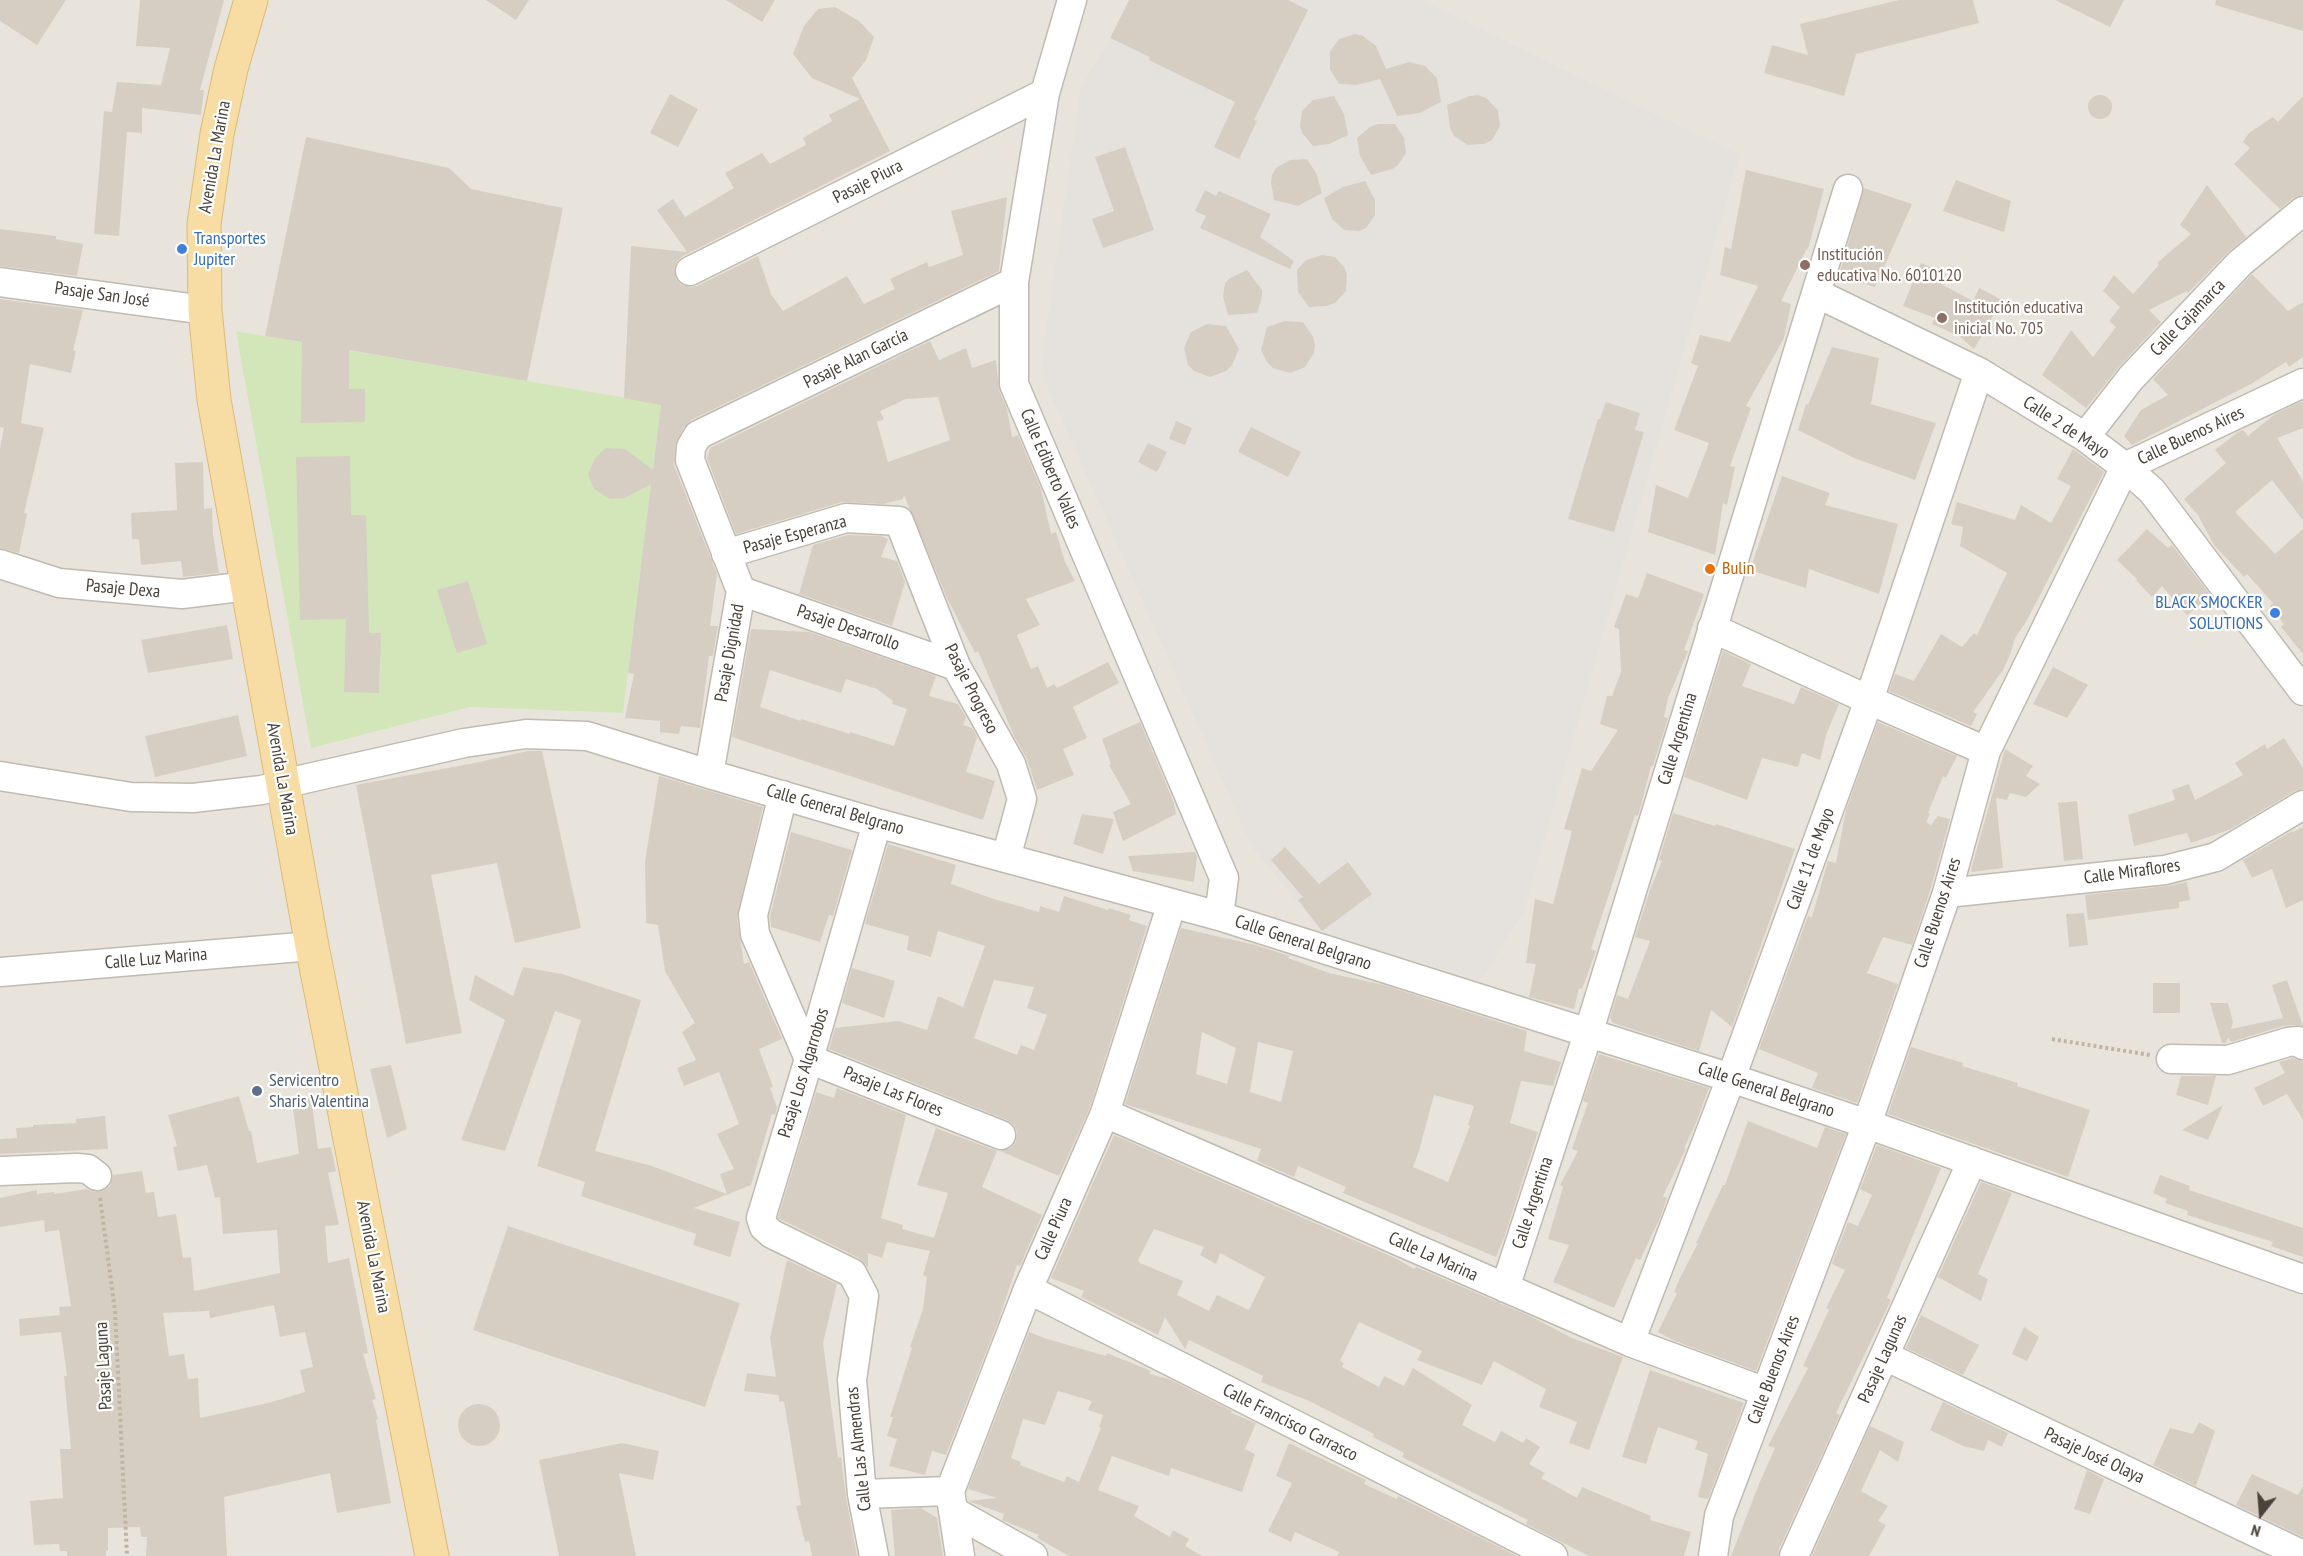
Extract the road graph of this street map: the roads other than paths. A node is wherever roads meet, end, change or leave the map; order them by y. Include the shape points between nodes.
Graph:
1 (251, 0) edge
2 (1072, 0) edge
3 (1045, 93) junction
4 (1848, 189) dead end
5 (2303, 211) edge
6 (690, 271) dead end
7 (0, 282) edge
8 (1014, 282) junction
9 (1816, 293) junction
10 (205, 310) junction
11 (1979, 372) junction
12 (2303, 383) edge
13 (698, 435) joint
14 (2085, 437) junction
15 (2125, 467) junction
16 (899, 521) joint
17 (726, 554) junction
18 (0, 564) edge
19 (248, 586) junction
20 (741, 591) junction
21 (1712, 628) junction
22 (956, 666) junction
23 (2303, 691) edge
24 (1869, 700) junction
25 (1986, 751) junction
26 (710, 774) junction
27 (0, 776) edge
28 (282, 784) junction
29 (783, 795) junction
30 (2303, 805) edge
31 (877, 823) junction
32 (1006, 858) junction
33 (1947, 893) junction
34 (1172, 903) junction
35 (1220, 916) junction
36 (312, 946) junction
37 (0, 972) edge
38 (1588, 1034) junction
39 (2303, 1045) edge
40 (809, 1059) junction
41 (2171, 1059) road end
42 (1731, 1078) junction
43 (1105, 1113) junction
44 (1867, 1124) junction
45 (1001, 1135) dead end
46 (1972, 1161) junction
47 (0, 1171) edge
48 (97, 1176) road end
49 (852, 1273) joint
50 (2303, 1279) edge
51 (1505, 1288) junction
52 (1028, 1289) junction
53 (1630, 1342) junction
54 (1885, 1356) junction
55 (1766, 1392) junction
56 (862, 1494) junction
57 (952, 1501) junction
58 (432, 1556) edge
59 (873, 1556) edge
60 (960, 1556) edge
61 (1033, 1556) edge
62 (1553, 1556) edge
63 (1713, 1556) edge
64 (1794, 1556) edge
65 (2303, 1556) edge

1 - 10 main road, Avenida La Marina via 217,134 204,224
2 - 3 street, Calle Ediberto Valles
3 - 6 street, Pasaje Piura
3 - 8 street, Calle Ediberto Valles
4 - 9 street, Calle Argentina
5 - 14 street, Calle Cajamarca via 2240,264 2131,378
7 - 10 street, Pasaje San José
8 - 13 street, Pasaje Alan García
8 - 35 street, Calle Ediberto Valles via 1014,384 1224,878
9 - 11 street, Calle 2 de Mayo
9 - 21 street, Calle Argentina
10 - 19 main road, Avenida La Marina via 214,400
11 - 14 street, Calle 2 de Mayo
11 - 24 street, Calle 11 de Mayo
12 - 15 street, Calle Buenos Aires
13 - 17 street, Pasaje Dignidad via 691,447 690,460
14 - 15 street, Calle 2 de Mayo
15 - 23 street, Calle 2 de Mayo via 2152,492
15 - 25 street, Calle Buenos Aires
16 - 17 street, Pasaje Esperanza via 846,518
16 - 22 street, Pasaje Progreso
17 - 20 street, Pasaje Dignidad
18 - 19 street, Pasaje Dexa via 59,583 182,594
19 - 28 main road, Avenida La Marina
20 - 22 street, Pasaje Desarrollo
20 - 26 street, Pasaje Dignidad
21 - 24 street
21 - 38 street, Calle Argentina
22 - 32 street, Pasaje Progreso via 1011,764 1022,799
24 - 25 street
24 - 42 street, Calle 11 de Mayo
25 - 33 street, Calle Buenos Aires
26 - 28 street, Calle General Belgrano via 587,736 525,734
26 - 29 street, Calle General Belgrano
27 - 28 street, Calle General Belgrano via 141,798 193,798
28 - 36 main road, Avenida La Marina
29 - 31 street, Calle General Belgrano
29 - 40 street via 753,915 755,934
30 - 33 street, Calle Miraflores via 2216,857 2165,870
31 - 32 street, Calle General Belgrano
31 - 40 street, Pasaje Los Algarrobos
32 - 34 street, Calle General Belgrano
33 - 44 street, Calle Buenos Aires
34 - 35 street, Calle General Belgrano
34 - 43 street, Calle Piura
35 - 38 street, Calle General Belgrano
36 - 37 street, Calle Luz Marina
36 - 58 main road, Avenida La Marina
38 - 42 street, Calle General Belgrano
38 - 51 street, Calle Argentina
39 - 41 street via 2288,1042 2228,1060
40 - 45 street, Pasaje Las Flores
40 - 49 street, Pasaje Los Algarrobos via 761,1218 772,1234
42 - 44 street, Calle General Belgrano
42 - 53 street, Calle 11 de Mayo
43 - 51 street, Calle La Marina
43 - 52 street, Calle Piura
44 - 46 street, Calle General Belgrano
44 - 55 street, Calle Buenos Aires
46 - 50 street, Calle General Belgrano
46 - 54 street, Pasaje Lagunas
47 - 48 street via 76,1168 88,1169
49 - 56 street, Calle Las Almendras via 864,1296 852,1380
51 - 53 street, Calle La Marina
52 - 57 street, Calle Piura
52 - 62 street, Calle Francisco Carrasco
53 - 55 street, Calle La Marina
54 - 64 street, Pasaje Lagunas
54 - 65 street, Pasaje José Olaya
55 - 63 street, Calle Buenos Aires via 1719,1516
56 - 57 street
56 - 59 street, Calle Las Almendras
57 - 60 street, Calle Piura
57 - 61 street

